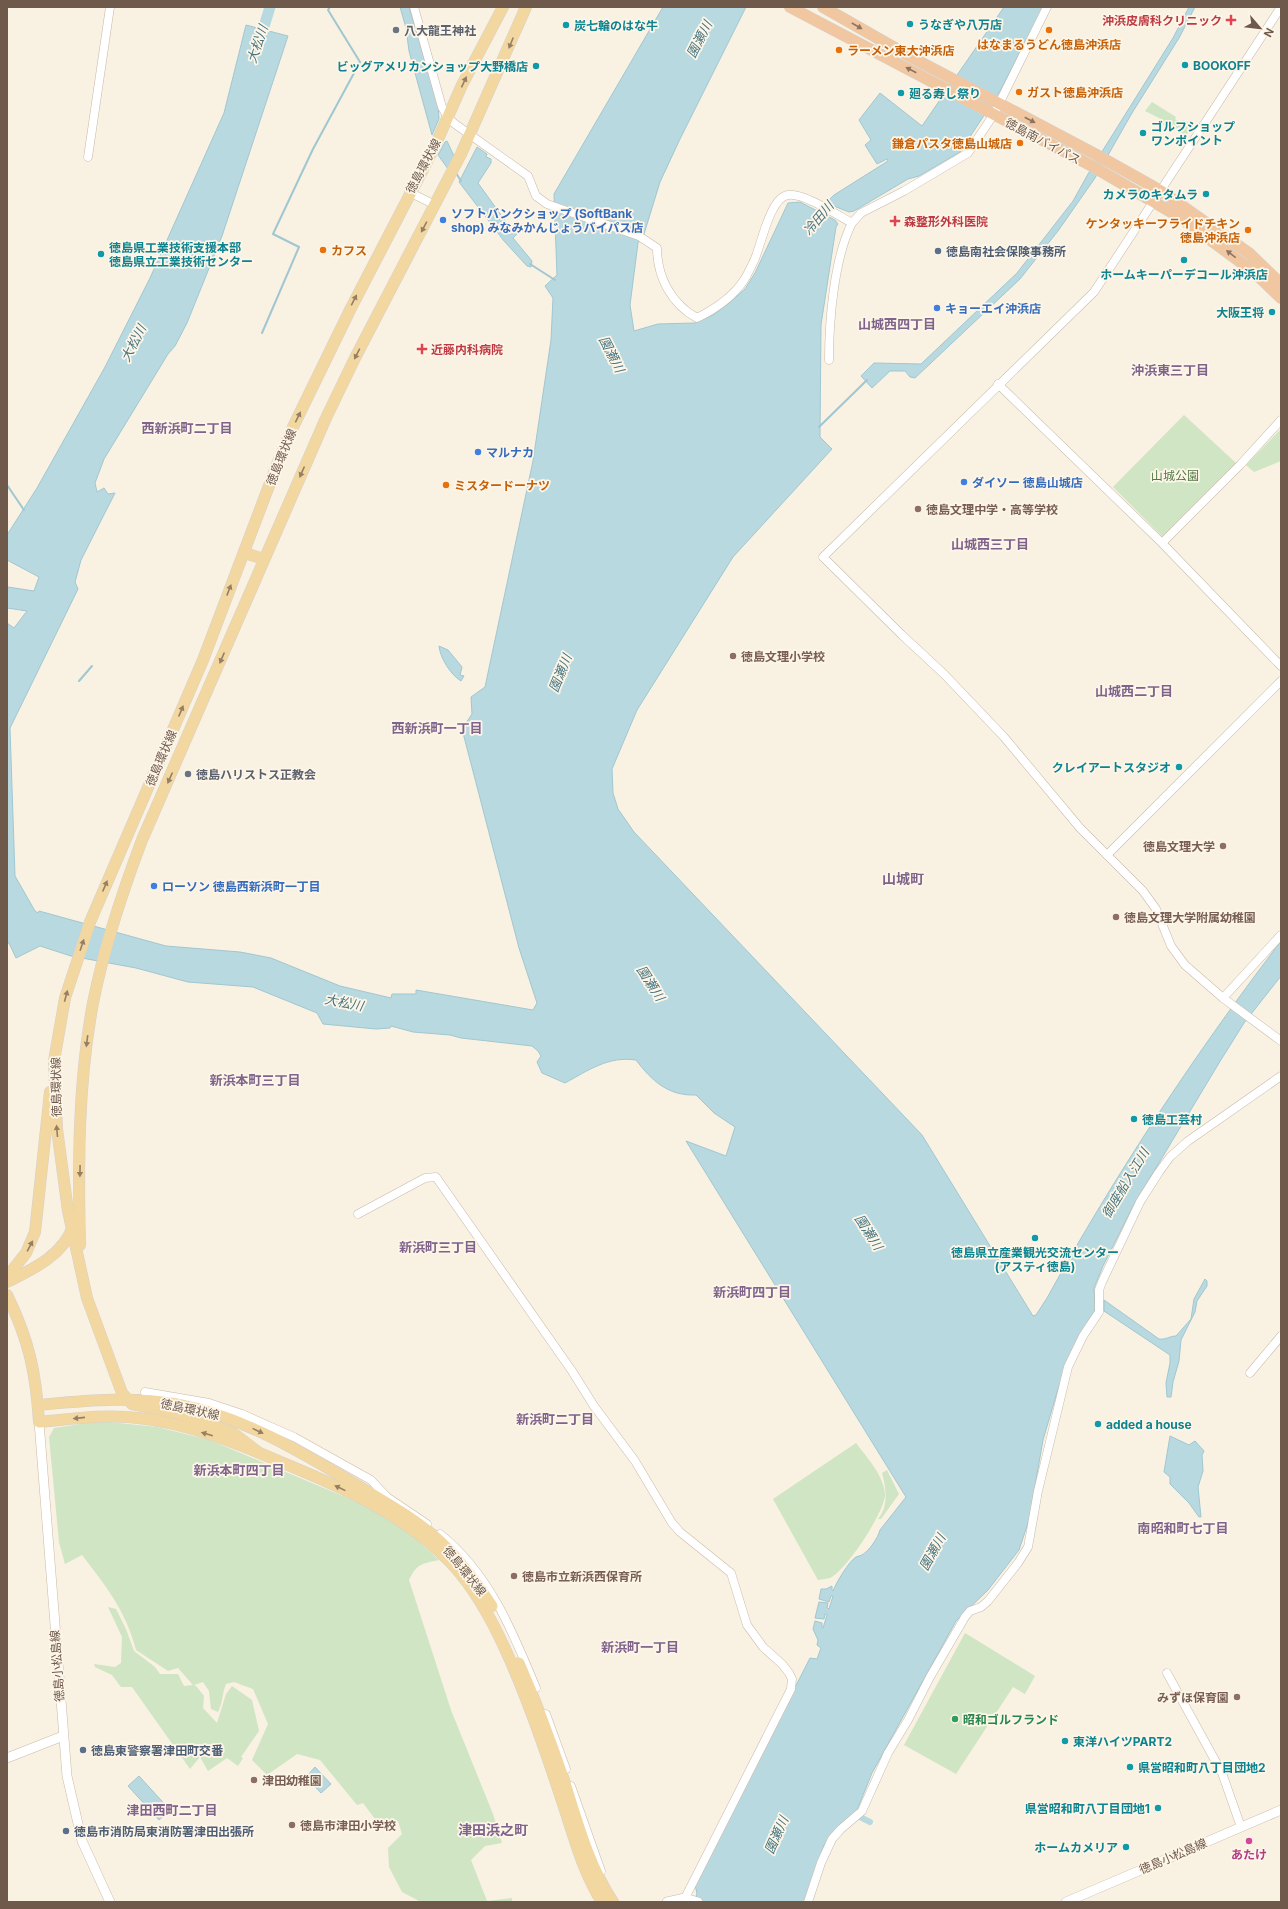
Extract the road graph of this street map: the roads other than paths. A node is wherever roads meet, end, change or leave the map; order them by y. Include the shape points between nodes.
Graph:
1 (110, 7) edge
2 (414, 7) edge
3 (503, 7) edge
4 (526, 7) edge
5 (790, 7) edge
6 (823, 7) edge
7 (1047, 7) edge
8 (1281, 7) edge
9 (997, 103) junction
10 (992, 113) junction
11 (448, 118) junction
12 (470, 136) junction
13 (88, 157) dead end
14 (1161, 191) junction
15 (410, 192) junction
16 (1154, 202) junction
17 (435, 205) junction
18 (852, 223) junction
19 (1281, 284) edge
20 (1281, 298) edge
21 (829, 360) dead end
22 (998, 384) junction
23 (1281, 420) edge
24 (1162, 543) junction
25 (244, 553) junction
26 (264, 559) junction
27 (1281, 666) edge
28 (1281, 681) edge
29 (1107, 855) junction
30 (1281, 935) edge
31 (1223, 998) junction
32 (1281, 1041) edge
33 (54, 1061) junction
34 (1281, 1076) edge
35 (79, 1212) junction
36 (358, 1214) dead end
37 (72, 1231) junction
38 (7, 1277) edge
39 (7, 1282) edge
40 (7, 1295) edge
41 (87, 1298) junction
42 (1281, 1336) edge
43 (1250, 1373) dead end
44 (145, 1392) dead end
45 (126, 1399) junction
46 (38, 1405) junction
47 (39, 1422) junction
48 (258, 1452) junction
49 (377, 1502) junction
50 (1167, 1673) dead end
51 (63, 1736) junction
52 (7, 1758) edge
53 (1281, 1810) edge
54 (1241, 1827) junction
55 (692, 1900) edge
56 (110, 1902) edge
57 (602, 1902) edge
58 (614, 1902) edge
59 (667, 1902) edge
60 (808, 1902) edge
61 (1066, 1902) edge

1 - 13 street
2 - 11 street via 442,107
11 -> 3 main road, 徳島環状線 via 466,77
4 -> 12 main road, 徳島環状線
10 -> 5 highway, 徳島南バイパス
6 -> 9 highway, 徳島南バイパス
7 - 9 street
8 - 14 street
9 - 10 street
9 -> 14 highway, 徳島南バイパス
10 - 16 highway, 徳島南バイパス
10 - 18 street via 968,153 904,191 861,212
11 - 12 street
11 - 15 main road, 徳島環状線
12 - 17 main road, 徳島環状線
12 - 18 street via 528,176 536,196 550,206 649,241 657,248 662,280 678,305 697,318 729,297 743,280 754,261 770,215 783,196 801,196
14 - 16 street
14 - 19 highway, 徳島南バイパス via 1250,254
15 - 17 street
25 -> 15 main road, 徳島環状線 via 293,427 350,308
20 -> 16 highway, 徳島南バイパス via 1254,272 1204,233
16 - 22 street via 1094,292
17 -> 26 main road, 徳島環状線 via 355,358
18 - 21 street via 845,236 838,268 830,321
22 - 24 street
22 - 29 street via 823,557 950,680 1004,737 1080,828
23 - 24 street
24 - 27 street
25 - 26 main road
33 -> 25 main road, 徳島環状線 via 65,998 90,923 200,666
26 -> 35 main road, 徳島環状線 via 142,840 111,928 93,1003 84,1062
28 - 29 street
29 - 31 street via 1153,904 1171,946 1179,958
30 - 31 street
31 - 32 street
37 -> 33 main road, 徳島環状線 via 58,1135
38 -> 33 main road via 26,1253 34,1236
34 - 60 street via 1188,1141 1166,1162 1136,1211 1102,1282 1099,1310 1068,1367 1038,1491 1028,1547 988,1600 965,1617 888,1753 862,1811 832,1840 821,1862
35 - 37 main road, 徳島環状線
35 - 41 main road, 徳島環状線 via 80,1248
36 - 55 street via 425,1178 436,1177 594,1406 635,1461 672,1523 731,1573 747,1625 792,1679 791,1689
37 - 39 main road, 徳島環状線 via 65,1243 43,1263
37 - 41 main road, 徳島環状線
40 - 46 main road via 21,1323 31,1357
41 - 45 main road, 徳島環状線
42 - 43 street
44 - 58 street via 209,1403 242,1414 294,1437 371,1480 387,1497 416,1515 476,1570 499,1605 526,1664
45 - 46 main road, 徳島環状線
45 - 48 main road, 徳島環状線 via 134,1405 178,1413 220,1428 237,1436
45 -> 49 main road, 徳島環状線 via 176,1404 235,1420 308,1456
46 - 47 main road
48 -> 47 main road, 徳島環状線 via 183,1426 144,1419 110,1416
47 - 51 main road, 徳島小松島線
49 -> 48 main road, 徳島環状線
49 - 57 main road, 徳島環状線 via 436,1549 458,1572 487,1613 517,1676 587,1874
49 - 58 main road, 徳島環状線 via 411,1519 440,1541 467,1570 491,1605 512,1646 538,1709 591,1861
50 - 54 street via 1222,1773
51 - 52 main road
51 - 56 main road, 徳島小松島線 via 67,1776 82,1841
53 - 54 main road, 徳島小松島線
54 - 61 main road, 徳島小松島線
55 - 59 main road

